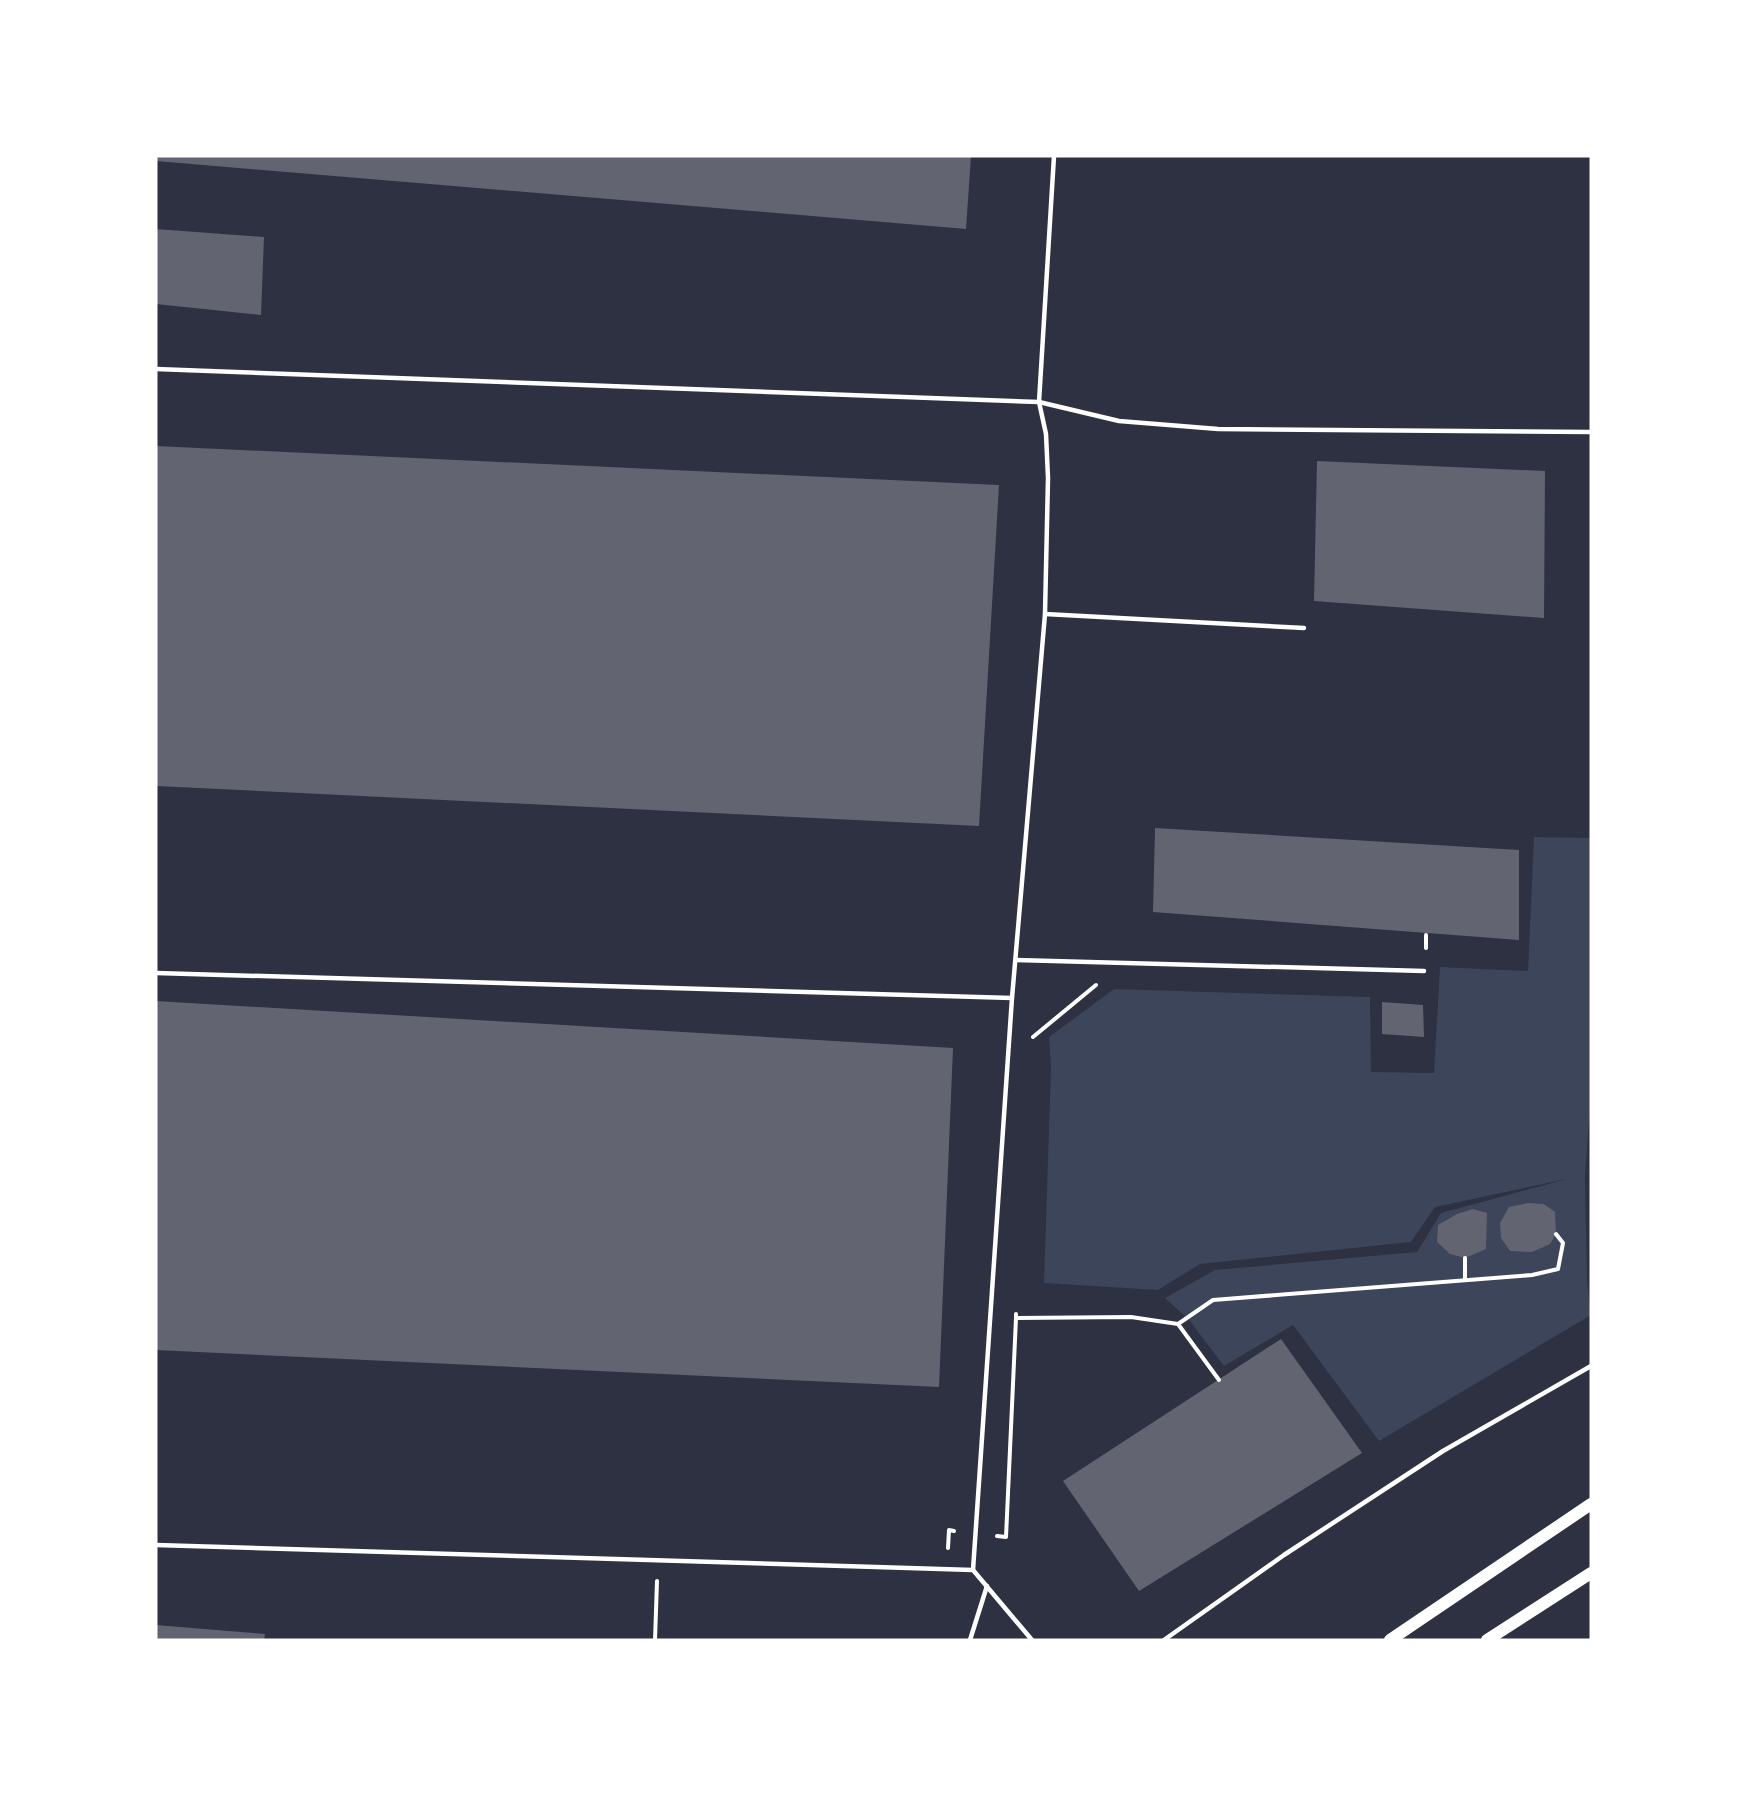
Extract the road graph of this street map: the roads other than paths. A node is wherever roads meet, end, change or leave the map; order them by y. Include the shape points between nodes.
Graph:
1 (1054, 156) edge
2 (156, 369) edge
3 (1039, 402) junction
4 (1591, 432) edge
5 (1045, 614) junction
6 (1304, 628) dead end
7 (1016, 960) junction
8 (1424, 971) dead end
9 (156, 973) edge
10 (1012, 998) junction
11 (1591, 1366) edge
12 (1591, 1504) edge
13 (156, 1545) edge
14 (973, 1570) junction
15 (1591, 1573) edge
16 (987, 1586) junction
17 (970, 1640) edge
18 (1032, 1640) edge
19 (1164, 1640) edge
20 (1390, 1640) edge
21 (1487, 1640) edge

1 - 3 lane
2 - 3 lane
3 - 4 lane via 1119,421 1218,429
3 - 5 lane via 1046,434 1048,478
5 - 6 lane
5 - 7 lane
7 - 8 lane
7 - 10 lane
9 - 10 lane
10 - 14 lane
11 - 19 lane via 1443,1451 1284,1555
12 - 20 main road
13 - 14 lane
14 - 16 lane
15 - 21 main road
16 - 17 lane
16 - 18 lane

